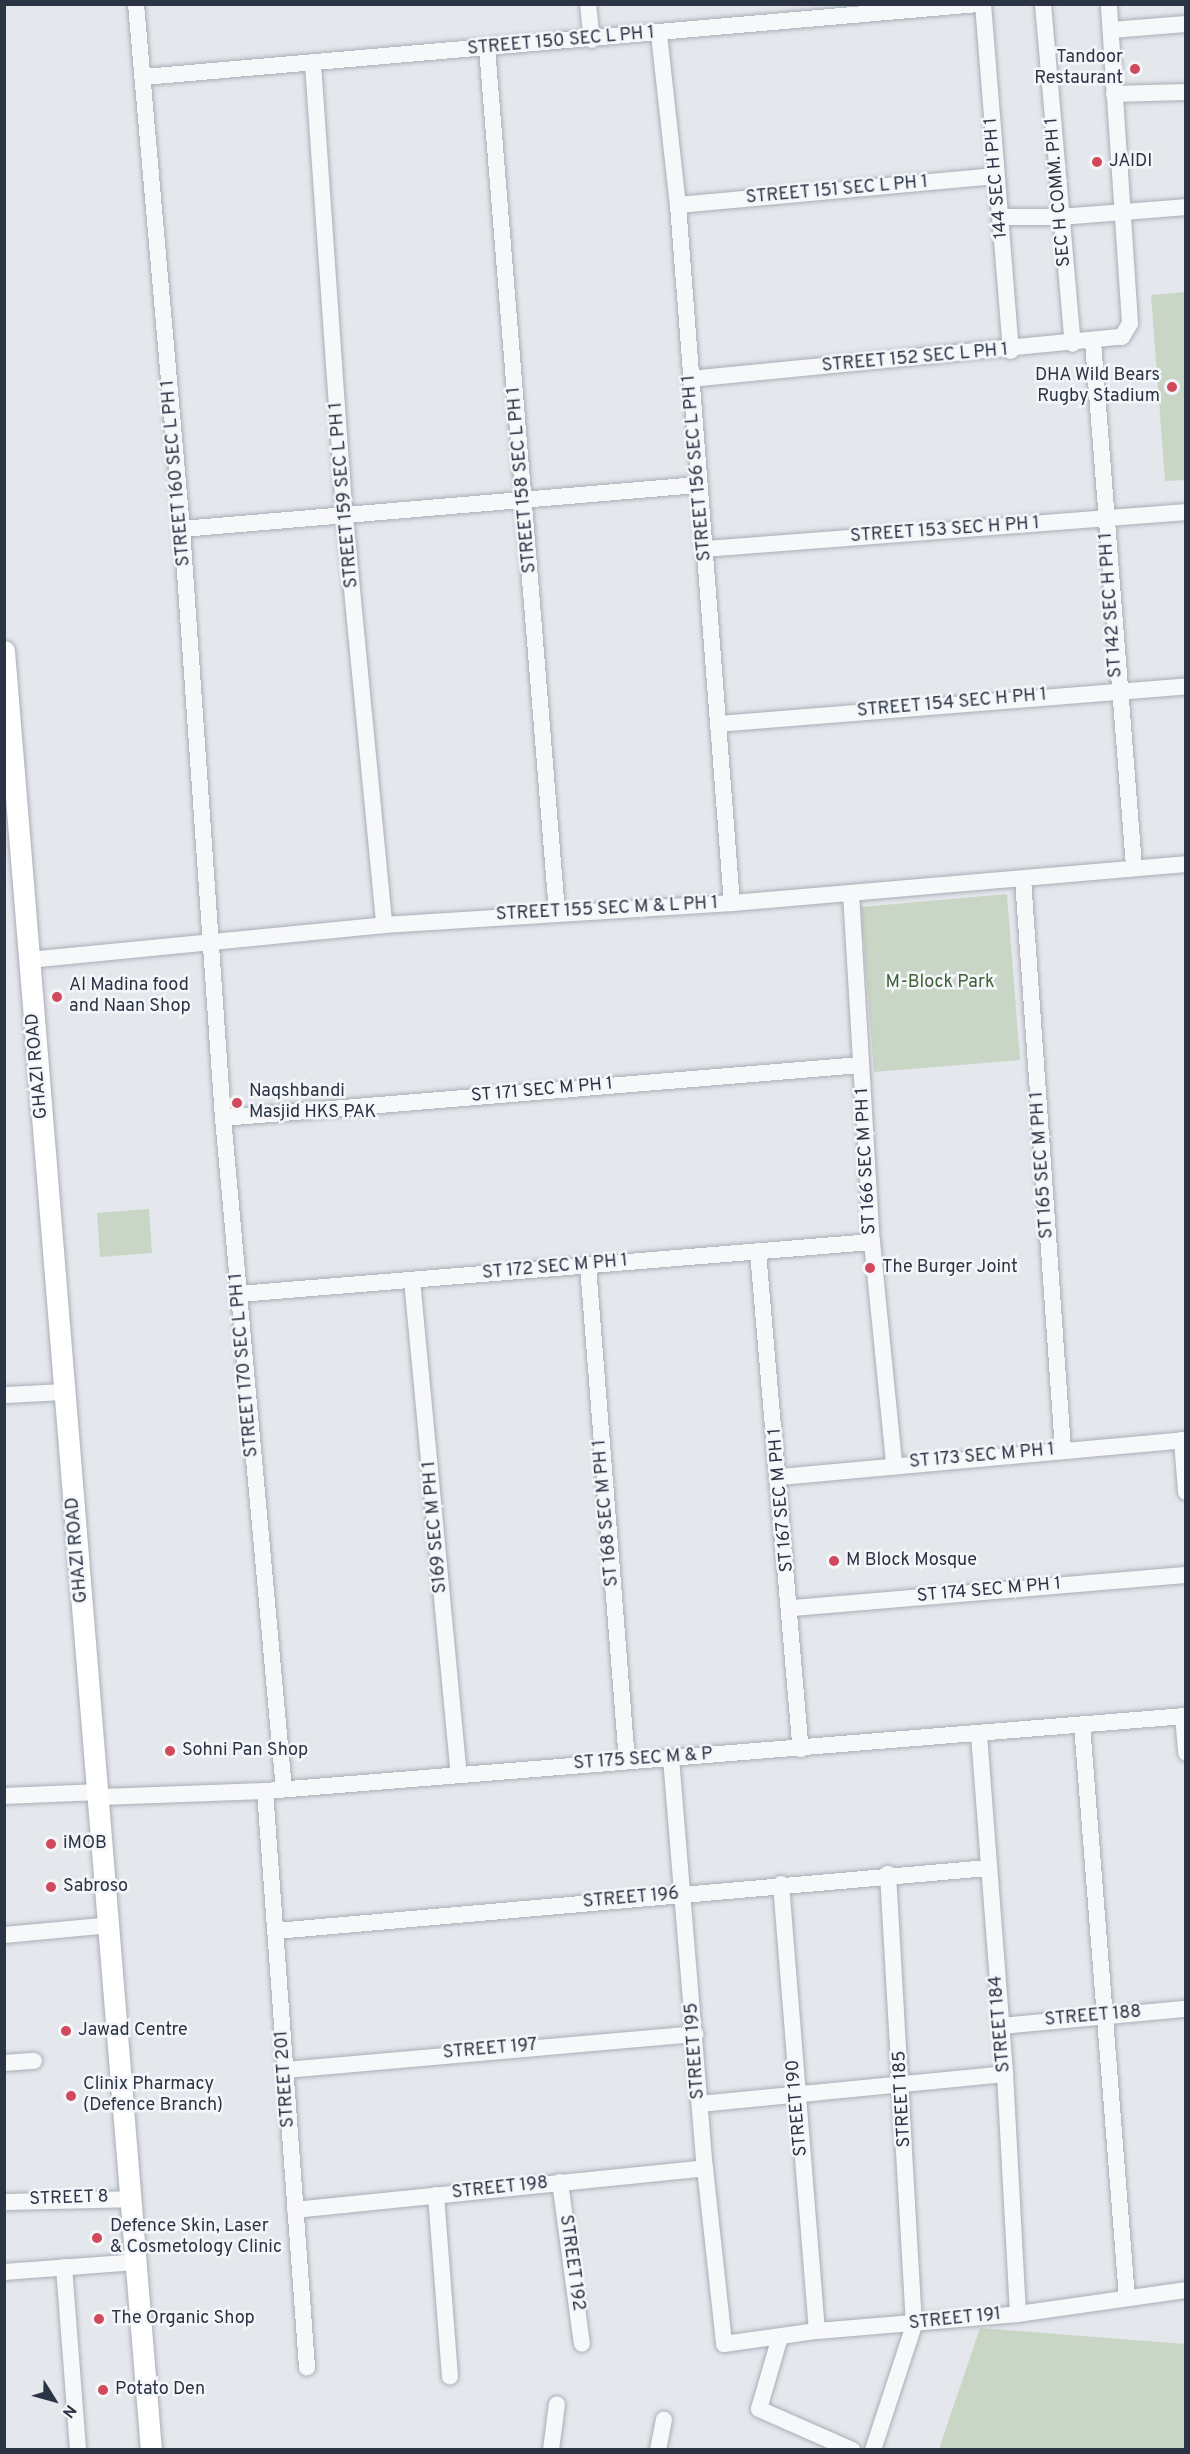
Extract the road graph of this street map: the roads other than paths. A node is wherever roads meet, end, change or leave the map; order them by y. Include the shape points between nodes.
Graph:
1 (136, 4) edge
2 (588, 4) edge
3 (981, 4) edge
4 (1043, 4) edge
5 (1109, 4) edge
6 (1185, 24) edge
7 (1111, 30) junction
8 (659, 34) junction
9 (592, 40) junction
10 (487, 48) junction
11 (313, 64) junction
12 (144, 77) junction
13 (1185, 92) edge
14 (1114, 94) junction
15 (996, 176) junction
16 (678, 205) junction
17 (1185, 207) edge
18 (1123, 211) junction
19 (1000, 217) junction
20 (1060, 217) junction
21 (1093, 342) junction
22 (1073, 344) junction
23 (1011, 351) junction
24 (690, 380) junction
25 (697, 485) junction
26 (524, 501) junction
27 (1185, 512) edge
28 (345, 517) junction
29 (1105, 519) junction
30 (182, 529) junction
31 (705, 549) junction
32 (4, 651) edge
33 (1185, 686) edge
34 (1118, 690) junction
35 (718, 724) junction
36 (1185, 864) edge
37 (1134, 867) junction
38 (1023, 879) junction
39 (851, 893) junction
40 (732, 903) junction
41 (557, 912) junction
42 (384, 925) junction
43 (211, 941) junction
44 (29, 960) junction
45 (861, 1065) junction
46 (223, 1118) junction
47 (872, 1242) junction
48 (758, 1252) junction
49 (588, 1266) junction
50 (412, 1280) junction
51 (239, 1294) junction
52 (66, 1392) junction
53 (4, 1395) edge
54 (1184, 1440) edge
55 (1063, 1450) junction
56 (894, 1464) junction
57 (780, 1476) junction
58 (1185, 1492) edge
59 (1185, 1575) edge
60 (792, 1608) junction
61 (1184, 1716) edge
62 (1082, 1725) junction
63 (979, 1735) junction
64 (801, 1749) junction
65 (1185, 1753) edge
66 (671, 1758) junction
67 (627, 1761) junction
68 (459, 1774) junction
69 (284, 1789) junction
70 (265, 1791) junction
71 (100, 1794) junction
72 (4, 1796) edge
73 (987, 1868) junction
74 (888, 1874) junction
75 (781, 1884) junction
76 (685, 1894) junction
77 (111, 1925) junction
78 (276, 1931) junction
79 (4, 1935) edge
80 (1185, 2009) edge
81 (1103, 2016) junction
82 (1002, 2026) junction
83 (695, 2034) junction
84 (34, 2061) dead end
85 (4, 2063) edge
86 (285, 2070) junction
87 (1005, 2074) junction
88 (903, 2087) junction
89 (797, 2096) junction
90 (700, 2104) junction
91 (705, 2168) junction
92 (560, 2182) junction
93 (436, 2195) junction
94 (134, 2199) junction
95 (4, 2202) edge
96 (295, 2210) junction
97 (136, 2262) junction
98 (64, 2267) junction
99 (4, 2272) edge
100 (1185, 2290) edge
101 (1127, 2298) junction
102 (1018, 2314) junction
103 (914, 2325) junction
104 (817, 2331) junction
105 (780, 2337) junction
106 (582, 2344) dead end
107 (724, 2344) joint
108 (307, 2367) dead end
109 (450, 2376) dead end
110 (557, 2404) dead end
111 (664, 2420) dead end
112 (78, 2450) edge
113 (151, 2450) edge
114 (551, 2450) edge
115 (658, 2450) edge
116 (852, 2450) edge
117 (873, 2450) edge

1 - 12 street, STREET 160 SEC L PH 1
2 - 9 street
3 - 8 street, STREET 150 SEC L PH 1
3 - 15 street, 144 SEC H PH 1
4 - 20 street, SEC H COMM. PH 1
5 - 7 street
6 - 7 street
7 - 14 street
8 - 9 street, STREET 150 SEC L PH 1
8 - 16 street, STREET 156 SEC L PH 1
9 - 10 street, STREET 150 SEC L PH 1
10 - 11 street, STREET 150 SEC L PH 1
10 - 26 street, STREET 158 SEC L PH 1
11 - 12 street, STREET 150 SEC L PH 1
11 - 28 street, STREET 159 SEC L PH 1
12 - 30 street, STREET 160 SEC L PH 1
13 - 14 street
14 - 18 street
15 - 16 street, STREET 151 SEC L PH 1
15 - 19 street, 144 SEC H PH 1
16 - 24 street, STREET 156 SEC L PH 1
17 - 18 street
18 - 20 street
18 - 21 street, STREET 152 SEC L PH 1 via 1130,323 1122,338
19 - 20 street
19 - 23 street, 144 SEC H PH 1
20 - 22 street, SEC H COMM. PH 1
21 - 22 street, STREET 152 SEC L PH 1
21 - 29 street, ST 142 SEC H PH 1
22 - 23 street, STREET 152 SEC L PH 1
23 - 24 street, STREET 152 SEC L PH 1
24 - 25 street, STREET 156 SEC L PH 1
25 - 26 street
25 - 31 street, STREET 156 SEC L PH 1
26 - 28 street
26 - 41 street, STREET 158 SEC L PH 1
27 - 29 street, STREET 153 SEC H PH 1
28 - 30 street
28 - 42 street, STREET 159 SEC L PH 1
29 - 31 street, STREET 153 SEC H PH 1
29 - 34 street, ST 142 SEC H PH 1
30 - 43 street, STREET 160 SEC L PH 1
31 - 35 street, STREET 156 SEC L PH 1
32 - 44 main road, GHAZI ROAD
33 - 34 street, STREET 154 SEC H PH 1
34 - 35 street, STREET 154 SEC H PH 1
34 - 37 street, ST 142 SEC H PH 1
35 - 40 street, STREET 156 SEC L PH 1
36 - 37 street, STREET 155 SEC M & L PH 1
37 - 38 street, STREET 155 SEC M & L PH 1
38 - 39 street, STREET 155 SEC M & L PH 1
38 - 55 street, ST 165 SEC M PH 1
39 - 40 street, STREET 155 SEC M & L PH 1
39 - 45 street, ST 166 SEC M PH 1
40 - 41 street, STREET 155 SEC M & L PH 1
41 - 42 street, STREET 155 SEC M & L PH 1
42 - 43 street, STREET 155 SEC M & L PH 1
43 - 44 street, STREET 155 SEC M & L PH 1
43 - 46 street, STREET 170 SEC L PH 1
44 - 52 main road, GHAZI ROAD
45 - 46 street, ST 171 SEC M PH 1
45 - 47 street, ST 166 SEC M PH 1
46 - 51 street, STREET 170 SEC L PH 1
47 - 48 street, ST 172 SEC M PH 1
47 - 56 street, ST 166 SEC M PH 1
48 - 49 street, ST 172 SEC M PH 1
48 - 57 street, ST 167 SEC M PH 1
49 - 50 street, ST 172 SEC M PH 1
49 - 67 street, ST 168 SEC M PH 1
50 - 51 street, ST 172 SEC M PH 1
50 - 68 street, S169 SEC M PH 1
51 - 69 street, STREET 170 SEC L PH 1
52 - 53 street
52 - 71 main road, GHAZI ROAD
54 - 55 street, ST 173 SEC M PH 1
54 - 58 street
55 - 56 street, ST 173 SEC M PH 1
56 - 57 street, ST 173 SEC M PH 1
57 - 60 street, ST 167 SEC M PH 1
59 - 60 street, ST 174 SEC M PH 1
60 - 64 street, ST 167 SEC M PH 1
61 - 62 street, ST 175 SEC M & P
61 - 65 street
62 - 63 street, ST 175 SEC M & P
62 - 81 street
63 - 64 street, ST 175 SEC M & P
63 - 73 street, STREET 184
64 - 66 street, ST 175 SEC M & P
66 - 67 street, ST 175 SEC M & P
66 - 76 street, STREET 195
67 - 68 street, ST 175 SEC M & P
68 - 69 street, ST 175 SEC M & P
69 - 70 street, ST 175 SEC M & P
70 - 71 street, ST 175 SEC M & P
70 - 78 street, STREET 201
71 - 72 street, ST 175 SEC M & P
71 - 77 main road, GHAZI ROAD
73 - 74 street, STREET 196
73 - 82 street, STREET 184
74 - 75 street, STREET 196
74 - 88 street, STREET 185
75 - 76 street, STREET 196
75 - 89 street, STREET 190
76 - 78 street, STREET 196
76 - 83 street, STREET 195
77 - 79 street
77 - 94 main road, GHAZI ROAD
78 - 86 street, STREET 201
80 - 81 street, STREET 188
81 - 82 street, STREET 188
81 - 101 street
82 - 87 street, STREET 184
83 - 86 street, STREET 197
83 - 90 street, STREET 195
84 - 85 street
86 - 96 street, STREET 201
87 - 88 street
87 - 102 street, STREET 184
88 - 89 street
88 - 103 street, STREET 185
89 - 90 street
89 - 104 street, STREET 190
90 - 91 street, STREET 195
91 - 92 street, STREET 198
91 - 107 street, STREET 195
92 - 93 street, STREET 198
92 - 106 street, STREET 192
93 - 96 street, STREET 198
93 - 109 street
94 - 95 street, STREET 8
94 - 97 main road, GHAZI ROAD
96 - 108 street, STREET 201
97 - 98 street
97 - 113 main road, GHAZI ROAD
98 - 99 street
98 - 112 street
100 - 101 street, STREET 191
101 - 102 street, STREET 191
102 - 103 street, STREET 191
103 - 104 street, STREET 191
103 - 117 street
104 - 105 street, STREET 191
105 - 107 street, STREET 191
105 - 116 street via 759,2409
110 - 114 street
111 - 115 street

